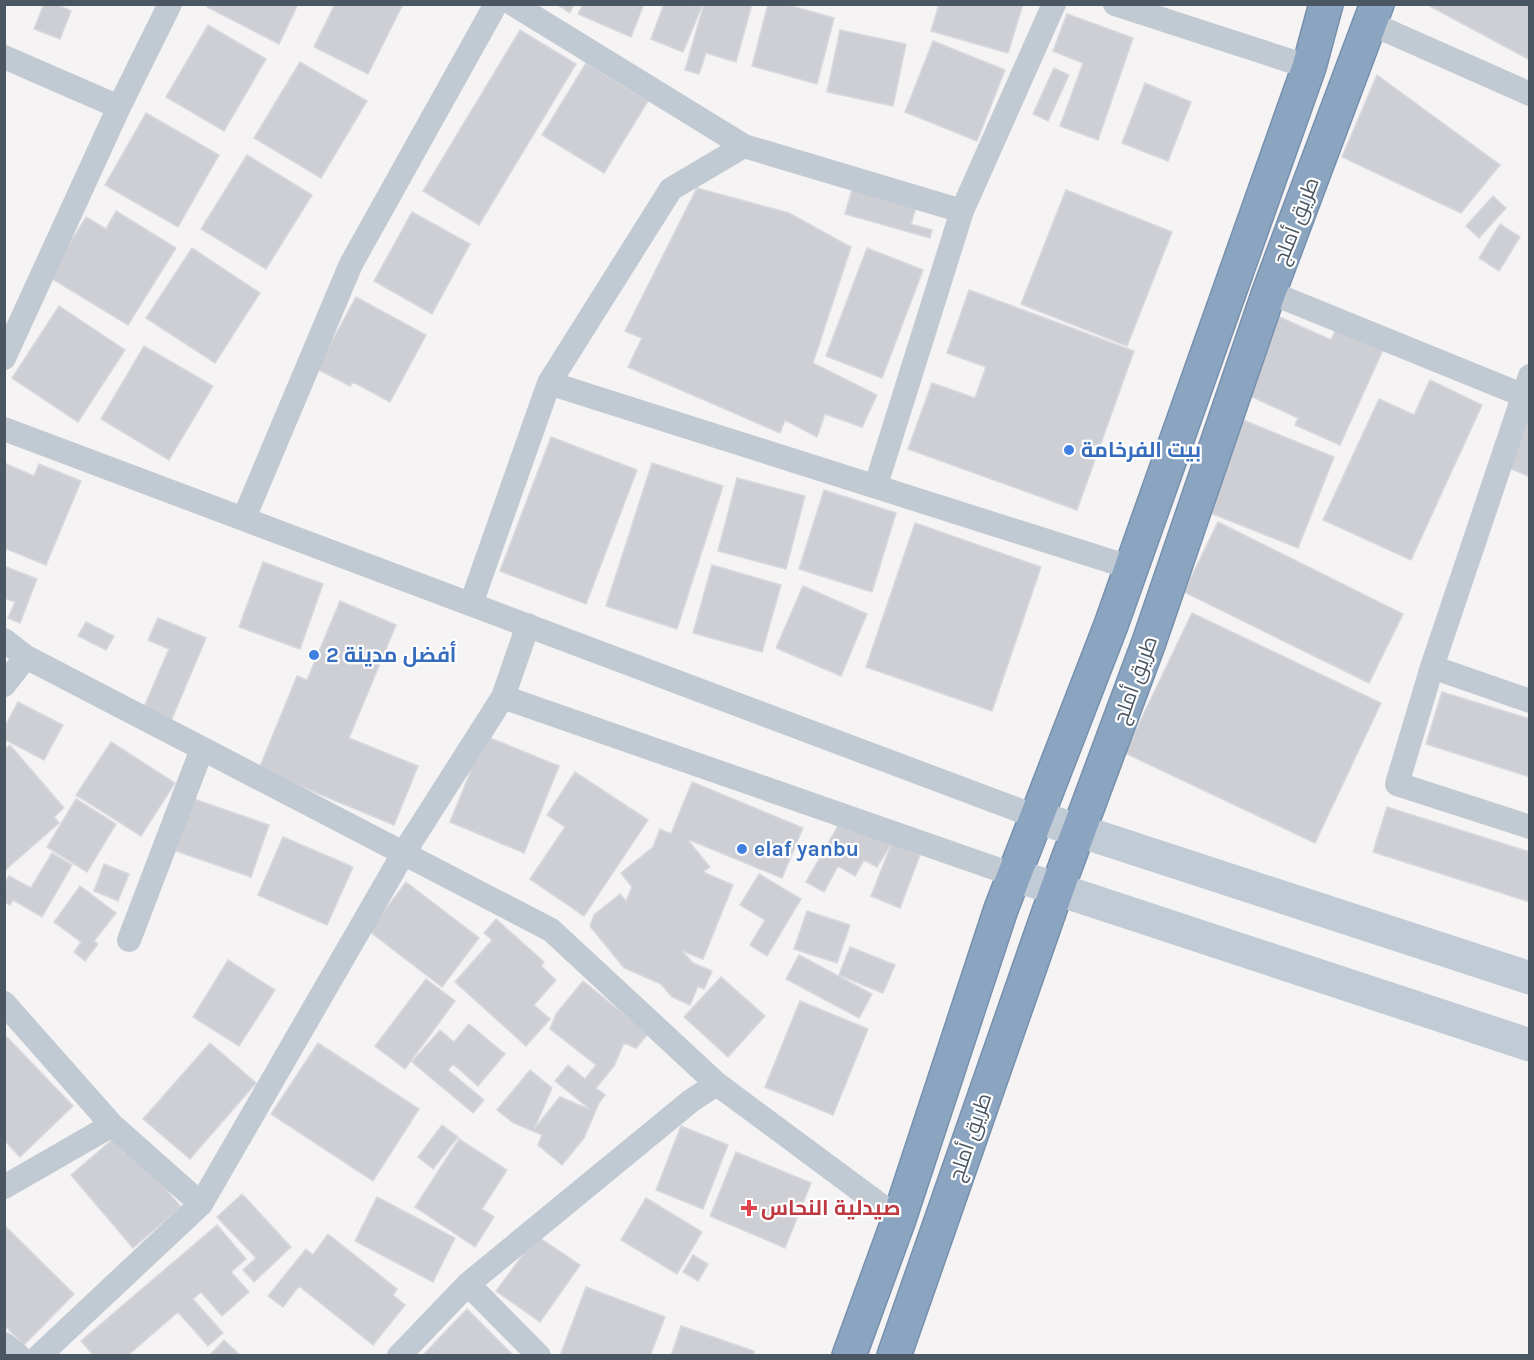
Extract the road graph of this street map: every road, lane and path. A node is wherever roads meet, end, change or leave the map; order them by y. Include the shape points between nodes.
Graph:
1 (170, 4) edge
2 (496, 4) edge
3 (513, 4) edge
4 (1054, 4) edge
5 (1115, 4) edge
6 (1326, 4) edge
7 (1374, 14) edge
8 (4, 57) edge
9 (1309, 67) junction
10 (1530, 94) edge
11 (119, 107) junction
12 (744, 146) junction
13 (962, 211) junction
14 (1269, 292) junction
15 (4, 358) edge
16 (549, 383) junction
17 (1526, 385) edge
18 (4, 429) edge
19 (876, 485) junction
20 (244, 518) junction
21 (1132, 568) junction
22 (471, 604) junction
23 (528, 625) junction
24 (4, 640) edge
25 (26, 657) junction
26 (1432, 668) junction
27 (4, 685) edge
28 (503, 698) junction
29 (1530, 701) edge
30 (202, 749) junction
31 (1037, 817) junction
32 (1530, 827) edge
33 (1079, 831) junction
34 (403, 854) junction
35 (1014, 875) junction
36 (1057, 889) junction
37 (129, 940) dead end
38 (1530, 978) edge
39 (4, 1003) edge
40 (1530, 1045) edge
41 (717, 1084) junction
42 (112, 1125) junction
43 (4, 1187) edge
44 (201, 1204) junction
45 (899, 1219) junction
46 (468, 1284) junction
47 (4, 1344) edge
48 (19, 1356) edge
49 (39, 1356) edge
50 (399, 1356) edge
51 (539, 1356) edge
52 (849, 1356) edge
53 (894, 1356) edge

1 - 11 street
2 - 20 street via 351,264
3 - 12 street
4 - 13 street
5 - 9 street
6 - 9 highway, طريق أملج
7 - 10 street
7 - 14 highway, طريق أملج
8 - 11 street
9 - 21 highway, طريق أملج
11 - 15 street
12 - 13 street
12 - 16 street via 671,189
13 - 19 street
14 - 17 street
14 - 33 highway, طريق أملج via 1149,642
16 - 19 street
16 - 22 street
17 - 26 street
18 - 20 street
19 - 21 street
20 - 22 street
21 - 31 highway, طريق أملج
22 - 23 street
23 - 28 street
23 - 31 street
24 - 25 street
25 - 27 street
25 - 30 street
26 - 29 street
26 - 32 street via 1397,784
28 - 34 street
28 - 35 street
30 - 34 street
30 - 37 street
31 - 33 street
31 - 35 highway, طريق أملج
33 - 36 highway, طريق أملج
33 - 38 street
34 - 41 street via 551,930
34 - 44 street
35 - 36 street
35 - 45 highway, طريق أملج
36 - 40 street
36 - 53 highway, طريق أملج
39 - 42 street
41 - 45 street
41 - 46 street via 692,1100
42 - 43 street
42 - 44 street
44 - 49 street
45 - 52 highway, طريق أملج
46 - 50 street
46 - 51 street
47 - 48 street

